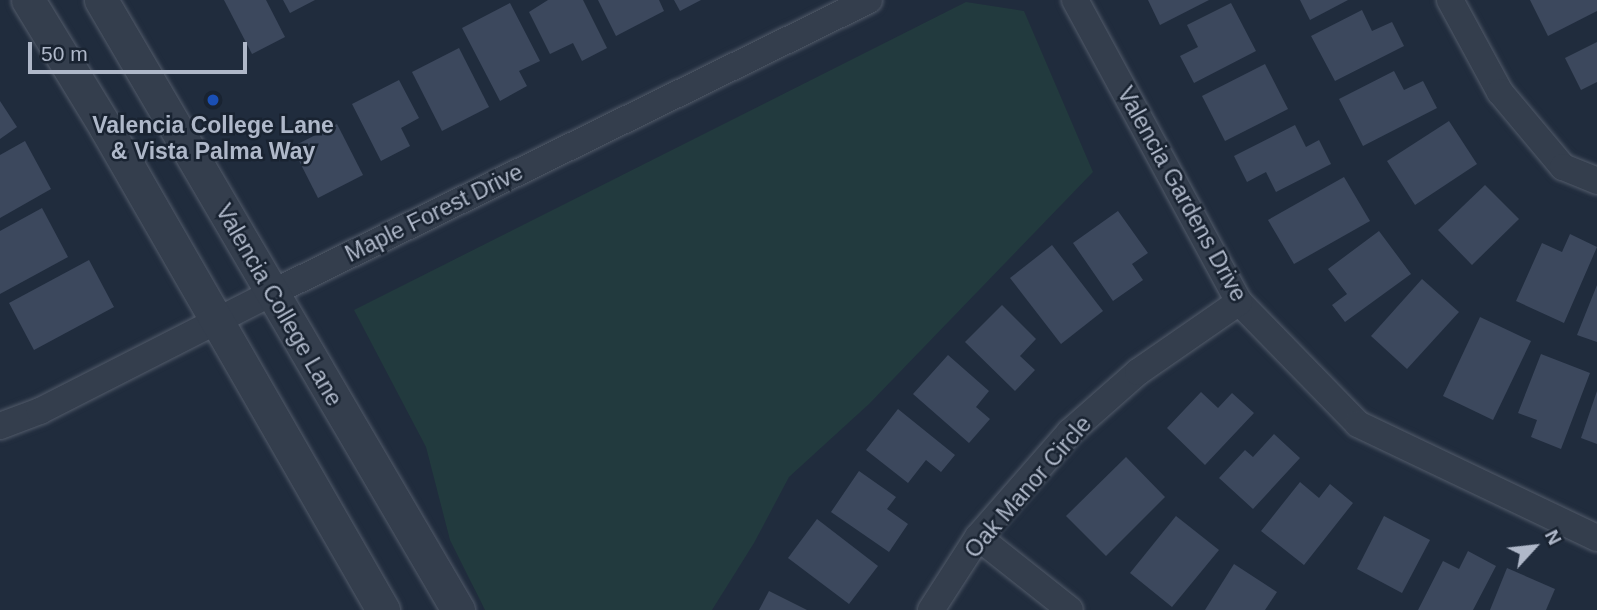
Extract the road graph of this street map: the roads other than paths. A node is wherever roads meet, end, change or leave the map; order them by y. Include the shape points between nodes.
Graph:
1 (28, 0) edge
2 (100, 0) edge
3 (869, 0) edge
4 (1075, 0) edge
5 (1450, 0) edge
6 (1597, 181) edge
7 (272, 293) junction
8 (1240, 302) junction
9 (216, 321) junction
10 (0, 426) edge
11 (978, 537) junction
12 (1597, 538) edge
13 (383, 610) edge
14 (458, 610) edge
15 (931, 610) edge
16 (1070, 610) edge

1 - 9 street
2 - 7 street, Valencia College Lane
3 - 7 street, Maple Forest Drive
4 - 8 street, Valencia Gardens Drive
5 - 6 street via 1500,92 1563,167
7 - 9 street, Maple Forest Drive
7 - 14 street, Valencia College Lane
8 - 11 street, Oak Manor Circle via 1139,372 1070,432
8 - 12 street, Valencia Gardens Drive via 1358,424
9 - 10 street, Maple Forest Drive via 40,411
9 - 13 street
11 - 15 street, Oak Manor Circle
11 - 16 street

